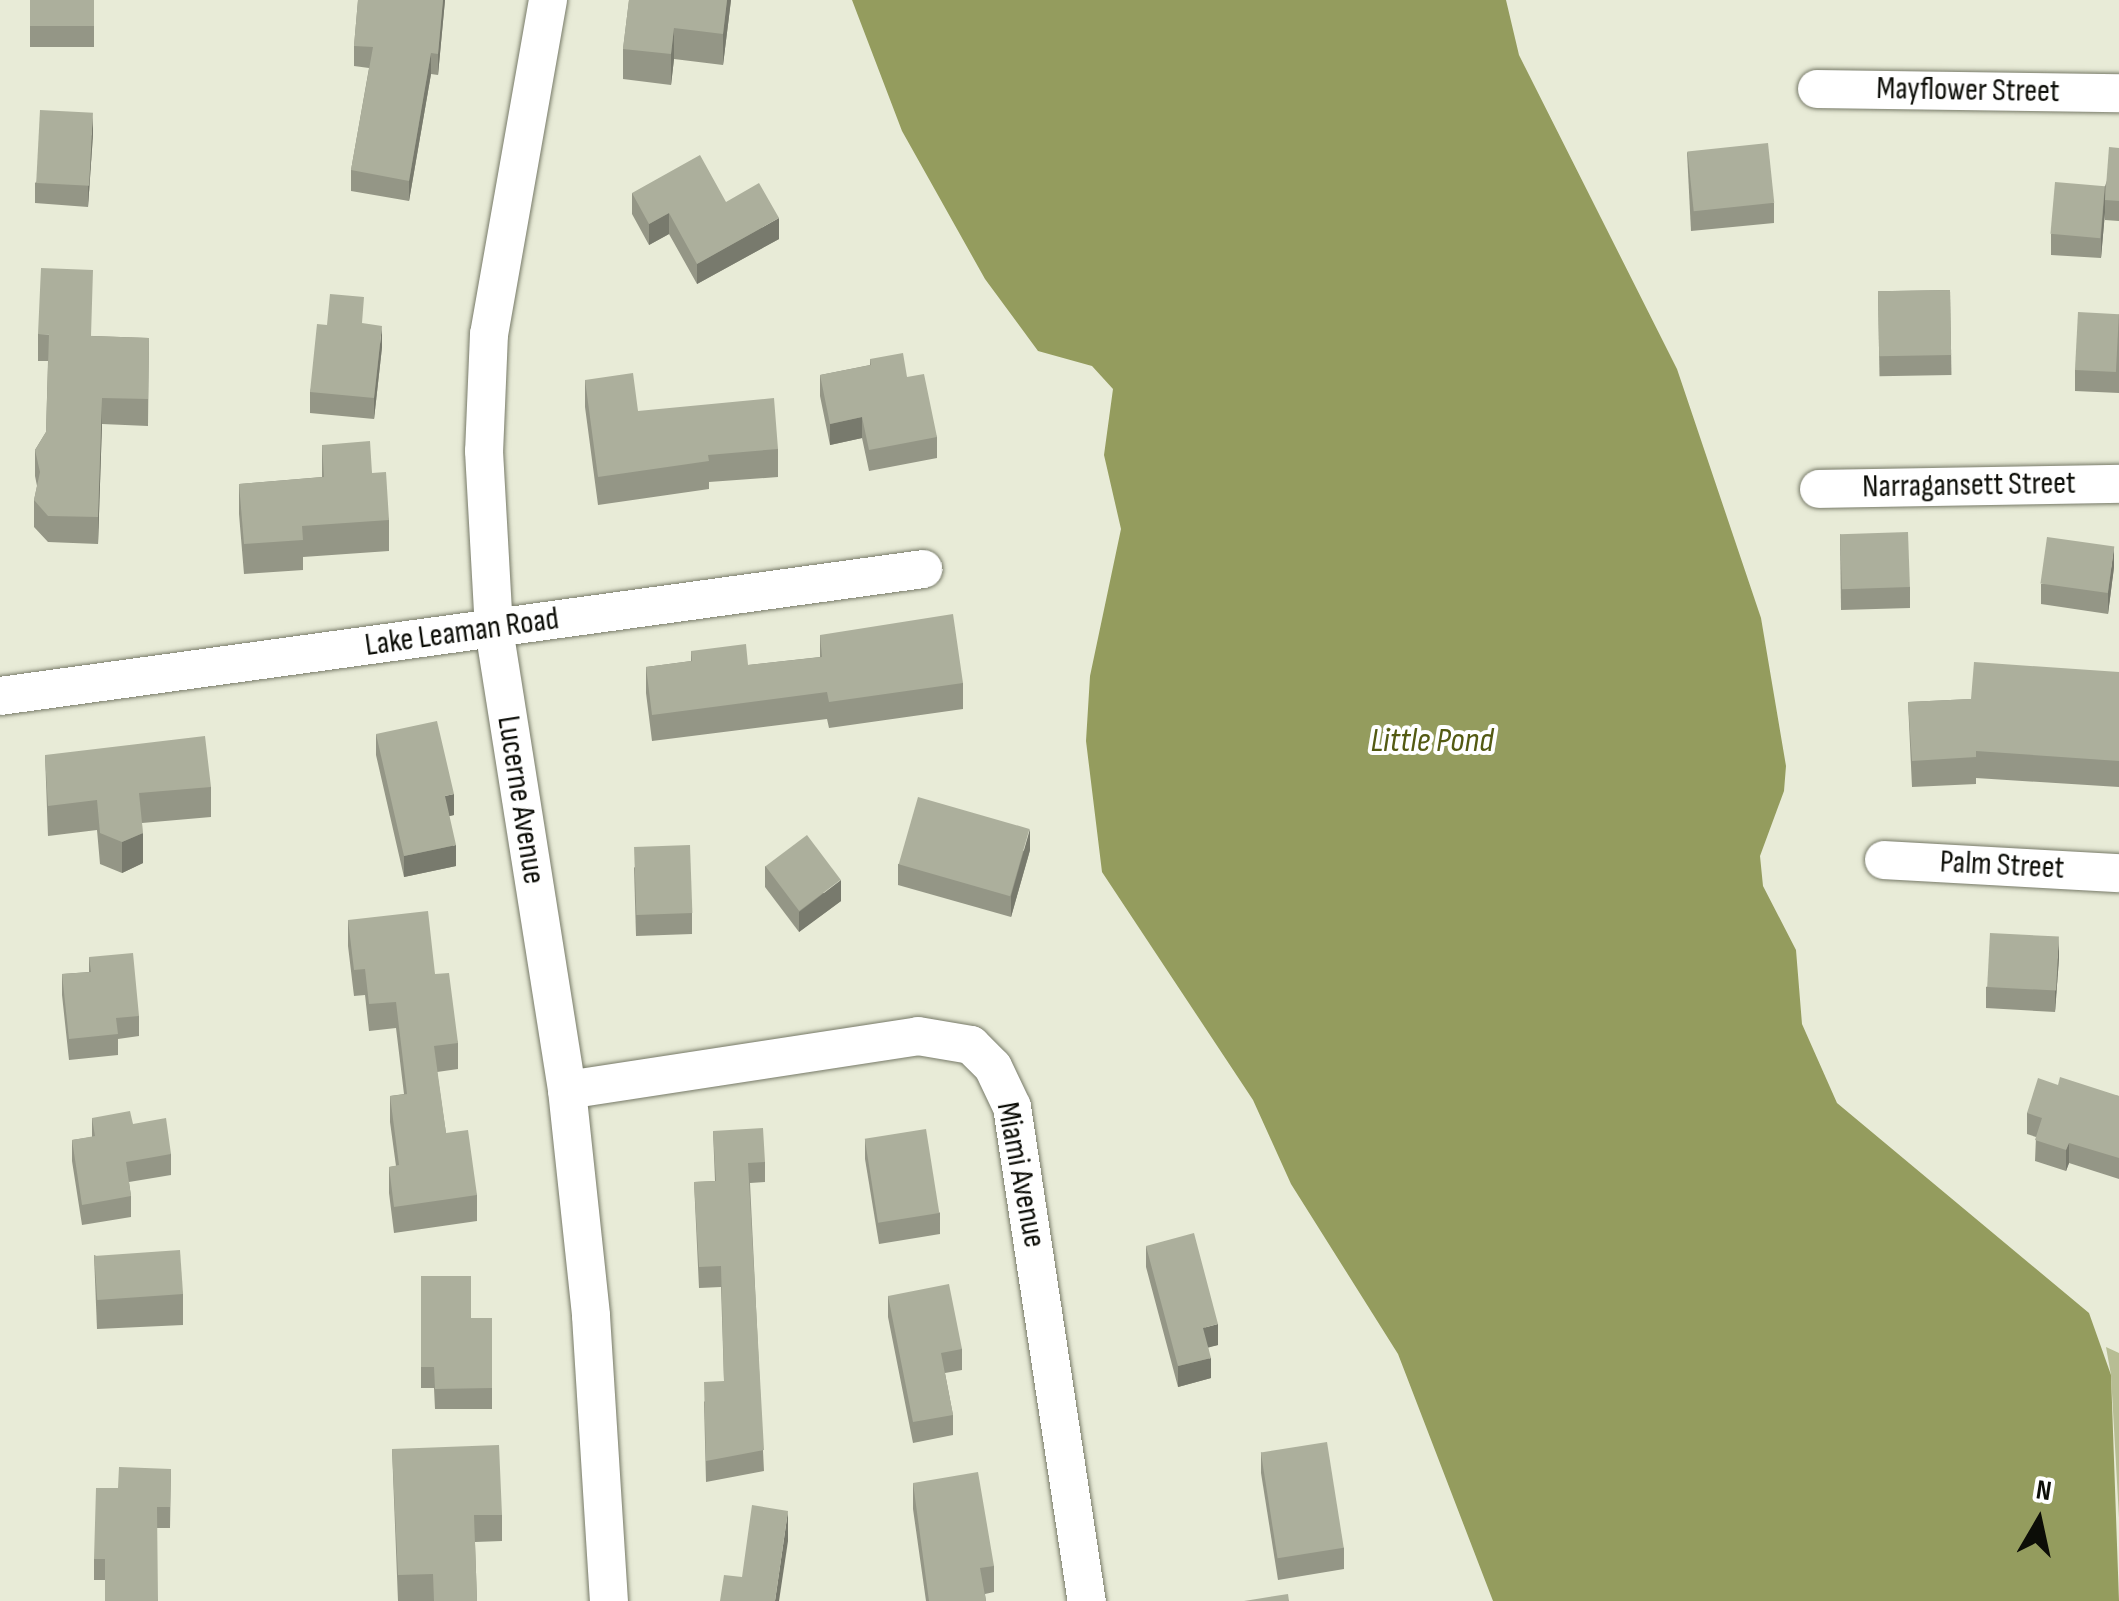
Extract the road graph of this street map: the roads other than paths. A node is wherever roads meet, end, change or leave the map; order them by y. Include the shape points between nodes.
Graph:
1 (548, 0) edge
2 (1817, 89) dead end
3 (2119, 92) edge
4 (2119, 484) edge
5 (1819, 489) dead end
6 (923, 569) dead end
7 (494, 628) junction
8 (0, 696) edge
9 (1884, 860) dead end
10 (2119, 873) edge
11 (567, 1090) junction
12 (609, 1601) edge
13 (1088, 1601) edge

1 - 7 street, Lucerne Avenue via 489,334 484,451
2 - 3 street, Mayflower Street
4 - 5 street, Narragansett Street
6 - 7 street, Lake Leaman Road
7 - 8 street, Lake Leaman Road
7 - 11 street, Lucerne Avenue
9 - 10 street, Palm Street
11 - 12 street, Lucerne Avenue via 591,1316
11 - 13 street, Miami Avenue via 918,1036 971,1045 993,1067 1012,1107

